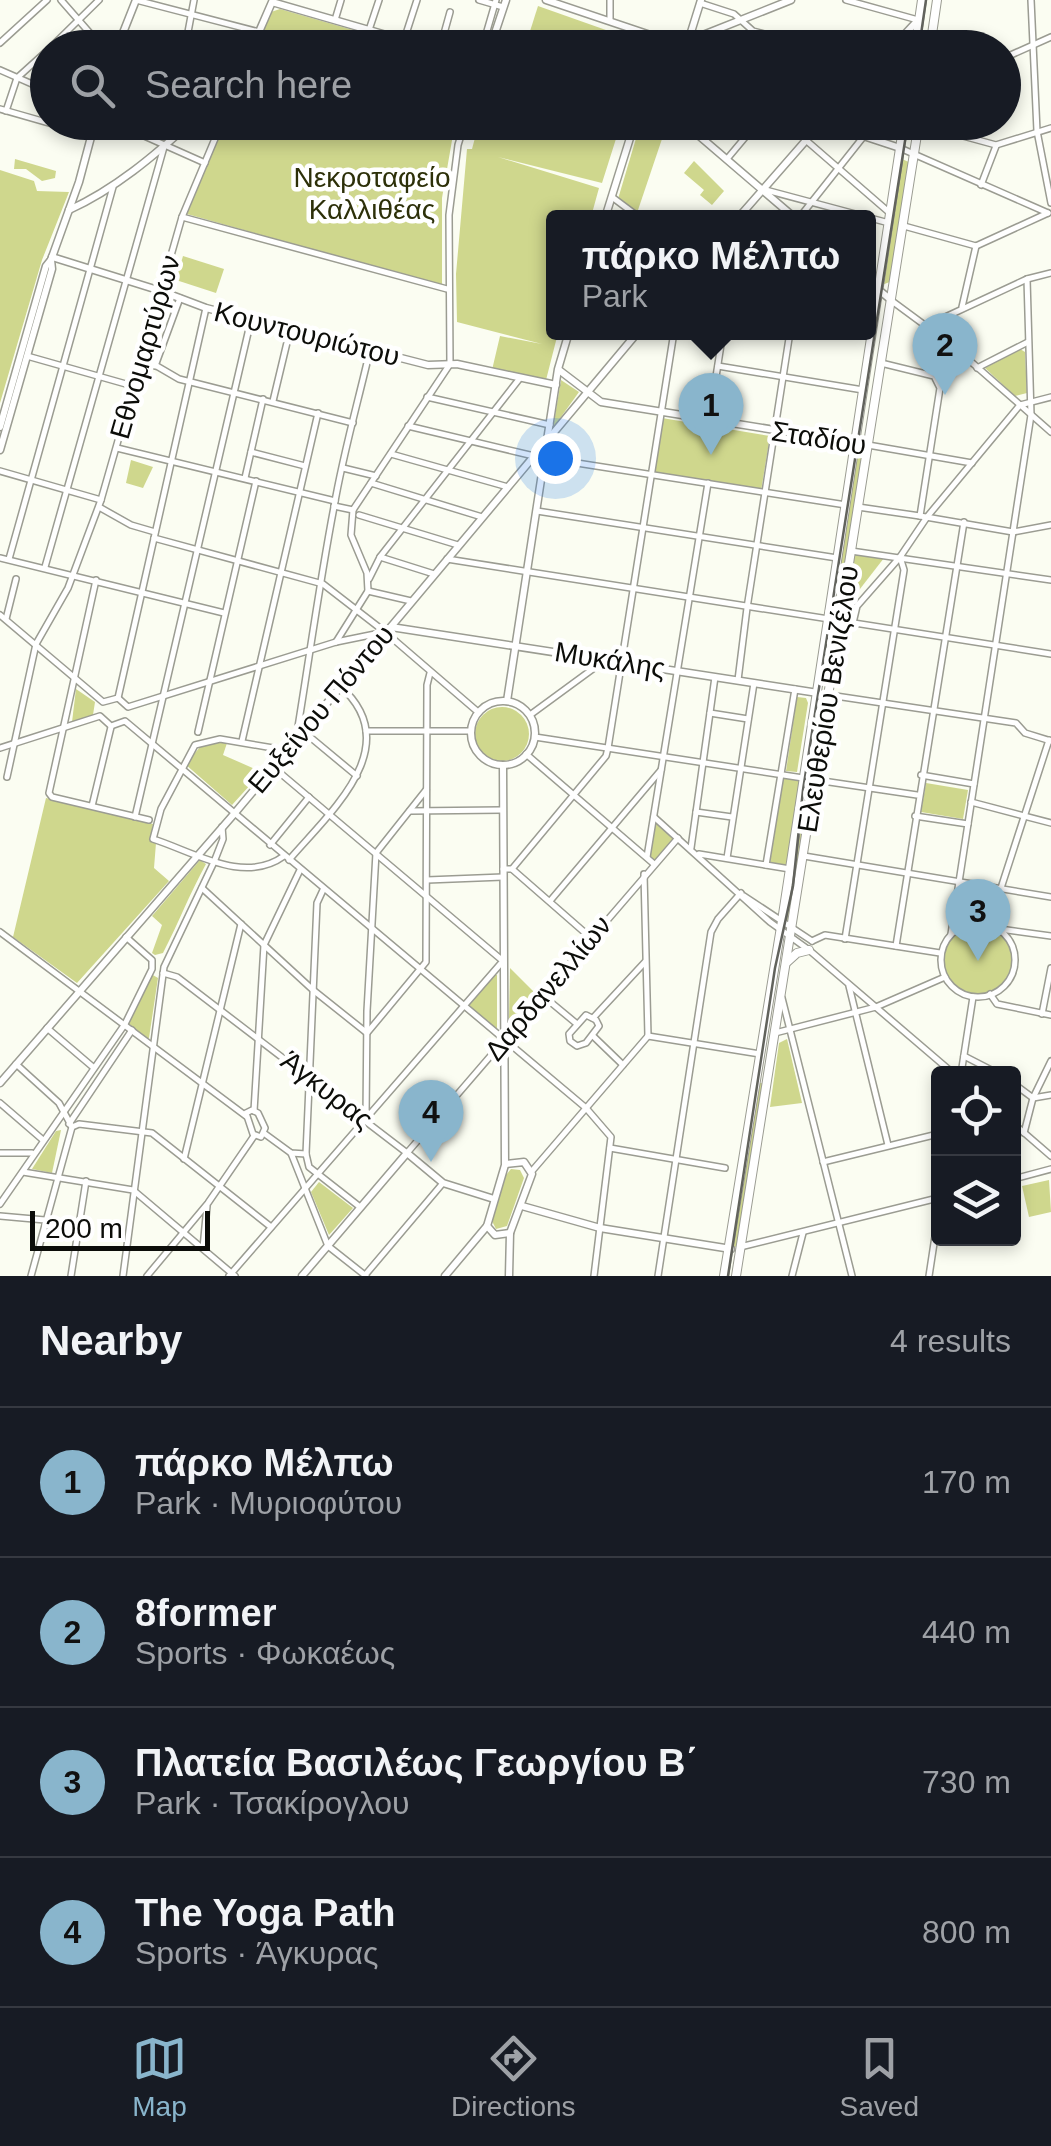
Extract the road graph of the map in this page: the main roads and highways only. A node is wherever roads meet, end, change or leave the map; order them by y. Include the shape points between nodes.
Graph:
1 (922, 0) edge
2 (937, 0) edge
3 (917, 30) edge
4 (933, 30) edge
5 (901, 140) edge
6 (916, 140) edge
7 (876, 314) edge
8 (871, 340) edge
9 (810, 946) road end
10 (787, 962) junction
11 (724, 1276) edge
12 (736, 1276) edge

1 - 3 main road
2 - 4 main road
5 - 7 main road, Ελευθερίου Βενιζέλου
6 - 10 main road, Ελευθερίου Βενιζέλου
8 - 11 main road, Ελευθερίου Βενιζέλου
9 - 10 main road
10 - 12 main road, Ελευθερίου Βενιζέλου

